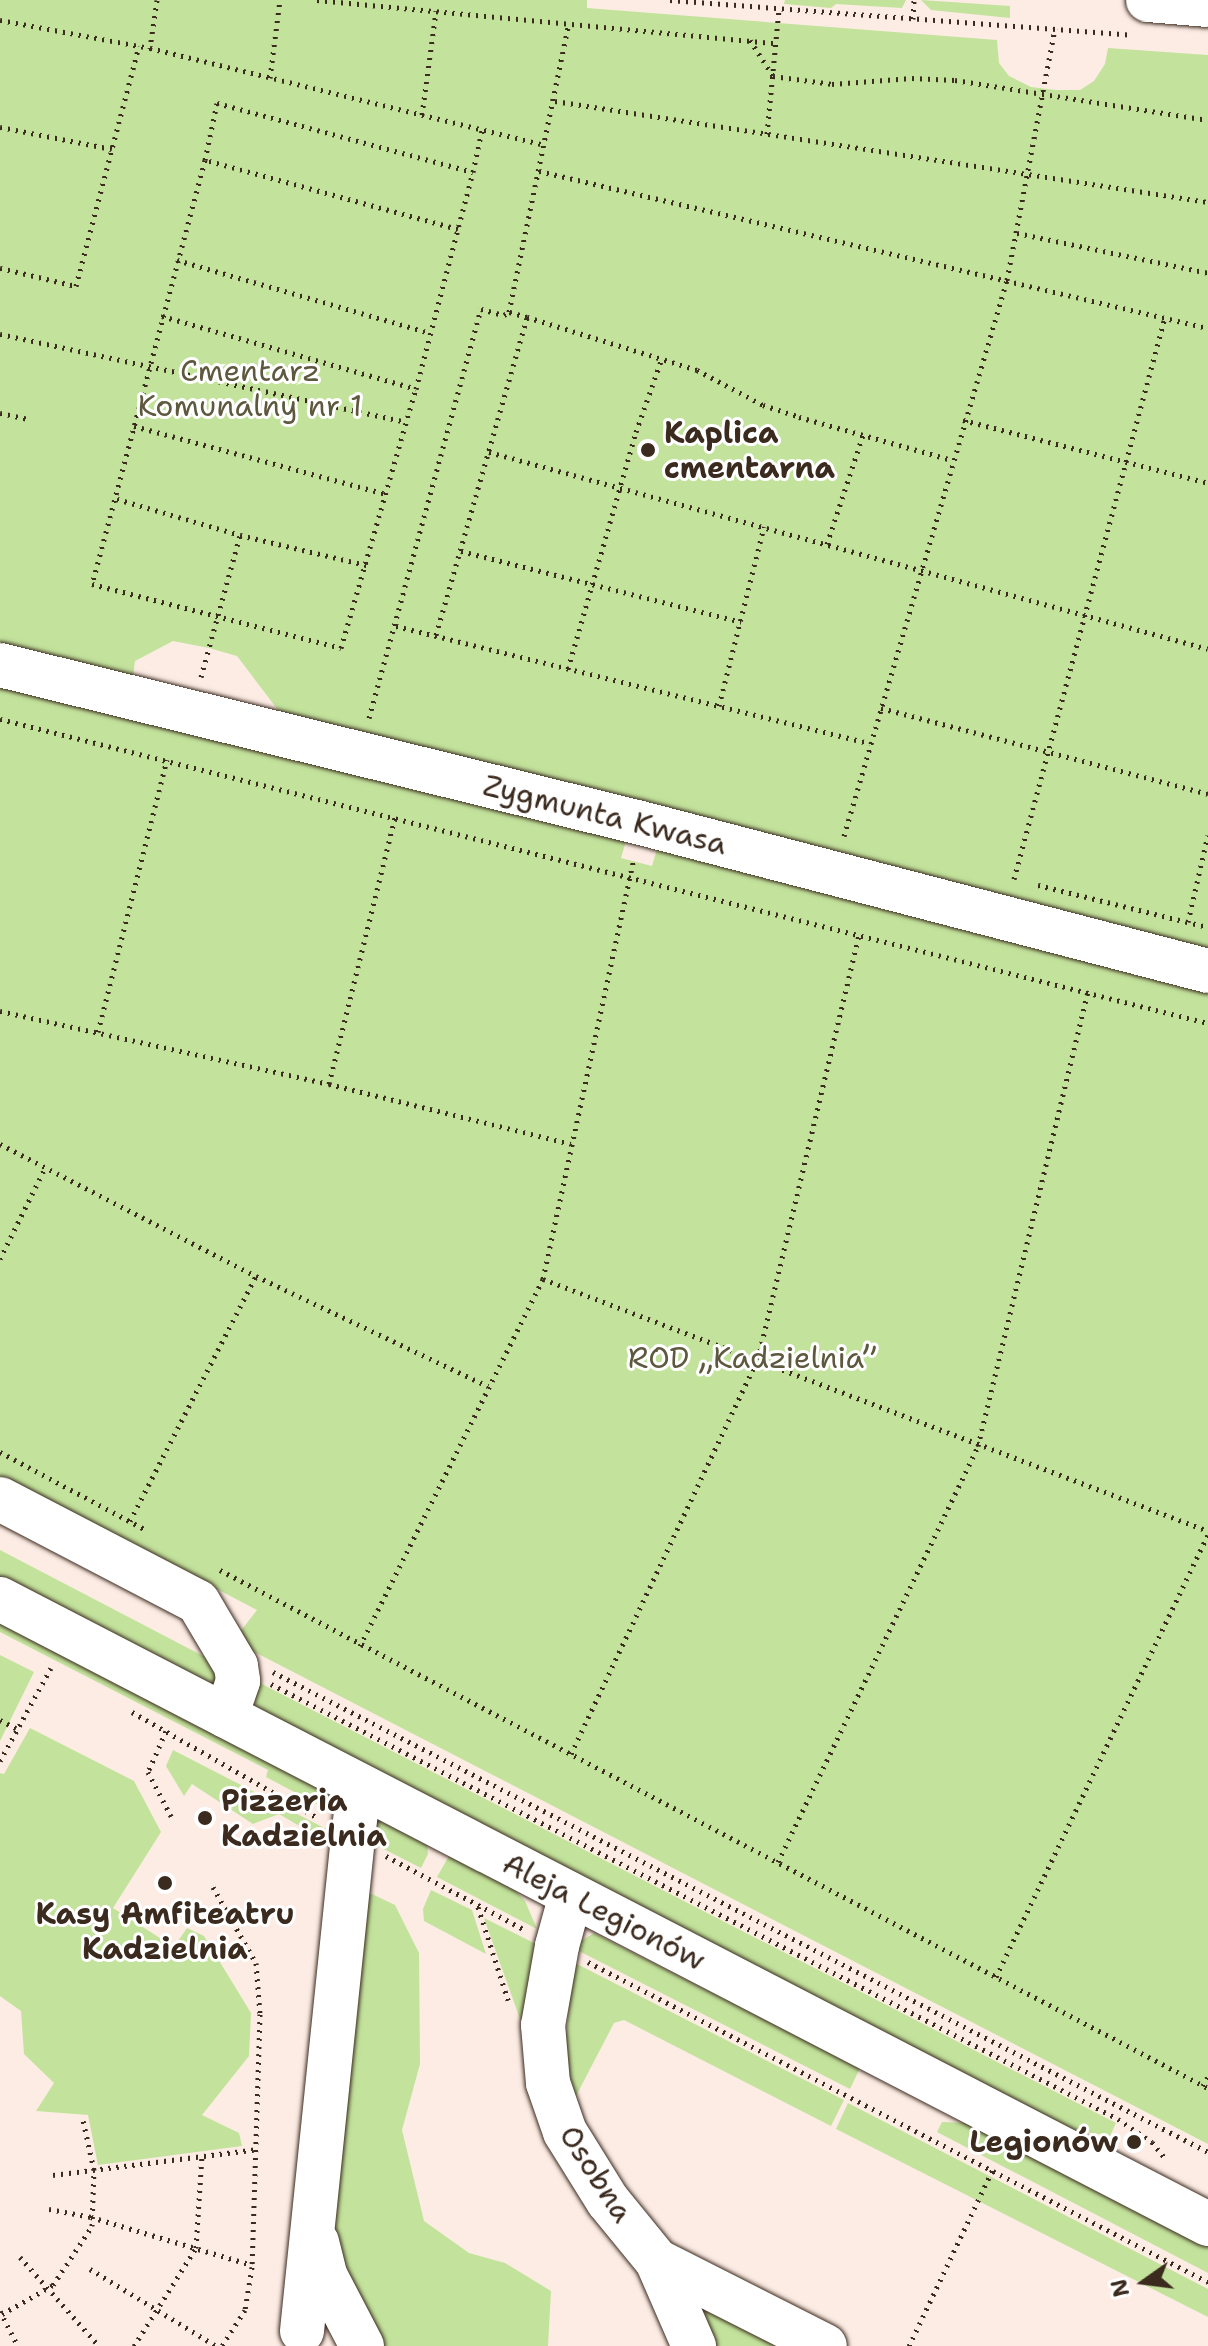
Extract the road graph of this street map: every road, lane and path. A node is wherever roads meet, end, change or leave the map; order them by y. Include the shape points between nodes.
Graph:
1 (157, 0) edge
2 (280, 0) edge
3 (317, 0) edge
4 (670, 0) edge
5 (914, 0) edge
6 (1208, 5) edge
7 (779, 10) junction
8 (436, 11) junction
9 (1147, 18) edge
10 (913, 19) junction
11 (0, 20) edge
12 (569, 23) junction
13 (1055, 29) junction
14 (750, 40) junction
15 (776, 43) junction
16 (139, 46) junction
17 (150, 48) junction
18 (773, 76) junction
19 (270, 78) junction
20 (1042, 97) junction
21 (555, 101) junction
22 (422, 115) junction
23 (1208, 120) edge
24 (0, 127) edge
25 (482, 130) junction
26 (767, 134) junction
27 (545, 145) junction
28 (112, 149) junction
29 (205, 160) junction
30 (539, 171) junction
31 (473, 172) junction
32 (1028, 173) junction
33 (1208, 202) edge
34 (458, 229) junction
35 (1017, 233) junction
36 (177, 260) junction
37 (0, 268) edge
38 (1208, 273) edge
39 (1007, 280) junction
40 (509, 312) junction
41 (162, 316) junction
42 (527, 317) junction
43 (1165, 317) junction
44 (1208, 328) edge
45 (0, 334) edge
46 (430, 334) junction
47 (662, 358) junction
48 (148, 368) junction
49 (416, 389) junction
50 (0, 413) edge
51 (29, 419) dead end
52 (963, 420) junction
53 (406, 422) junction
54 (134, 426) junction
55 (863, 435) junction
56 (489, 452) junction
57 (952, 460) junction
58 (1127, 462) junction
59 (1208, 483) edge
60 (621, 488) junction
61 (386, 494) junction
62 (117, 499) junction
63 (764, 527) junction
64 (240, 535) junction
65 (827, 544) junction
66 (461, 551) junction
67 (366, 565) junction
68 (921, 570) junction
69 (593, 586) junction
70 (1086, 615) junction
71 (217, 616) junction
72 (741, 622) junction
73 (396, 626) junction
74 (436, 635) junction
75 (1208, 649) edge
76 (0, 665) edge
77 (568, 669) junction
78 (199, 684) dead end
79 (719, 706) junction
80 (881, 708) junction
81 (0, 719) edge
82 (384, 722) dead end
83 (870, 743) junction
84 (1047, 752) junction
85 (167, 760) junction
86 (1208, 794) edge
87 (395, 817) junction
88 (637, 822) junction
89 (829, 832) dead end
90 (1208, 835) edge
91 (844, 836) junction
92 (859, 840) dead end
93 (998, 875) dead end
94 (633, 876) junction
95 (1014, 879) junction
96 (1188, 922) junction
97 (1208, 927) edge
98 (859, 934) junction
99 (1208, 971) edge
100 (1088, 992) junction
101 (0, 1011) edge
102 (1208, 1023) edge
103 (98, 1032) junction
104 (329, 1084) junction
105 (0, 1144) edge
106 (571, 1144) junction
107 (45, 1168) junction
108 (0, 1259) edge
109 (256, 1276) junction
110 (543, 1279) junction
111 (758, 1359) junction
112 (488, 1386) junction
113 (978, 1446) junction
114 (0, 1499) edge
115 (130, 1521) dead end
116 (1208, 1533) edge
117 (0, 1599) edge
118 (232, 1657) junction
119 (51, 1668) dead end
120 (226, 1716) junction
121 (0, 1720) edge
122 (16, 1728) junction
123 (166, 1731) dead end
124 (571, 1754) junction
125 (0, 1761) edge
126 (367, 1789) junction
127 (171, 1816) dead end
128 (778, 1862) junction
129 (213, 1887) dead end
130 (571, 1895) junction
131 (477, 1906) dead end
132 (579, 1957) dead end
133 (996, 1977) junction
134 (511, 2008) dead end
135 (1208, 2076) edge
136 (1206, 2087) edge
137 (83, 2120) dead end
138 (258, 2149) junction
139 (1208, 2152) edge
140 (202, 2156) junction
141 (1172, 2162) dead end
142 (993, 2169) junction
143 (94, 2170) junction
144 (53, 2175) dead end
145 (49, 2209) dead end
146 (91, 2217) junction
147 (1208, 2224) edge
148 (313, 2227) junction
149 (196, 2248) junction
150 (20, 2257) dead end
151 (657, 2261) junction
152 (252, 2265) junction
153 (90, 2269) dead end
154 (1208, 2282) edge
155 (46, 2288) junction
156 (157, 2310) junction
157 (1, 2312) edge
158 (302, 2331) dead end
159 (18, 2346) edge
160 (99, 2346) edge
161 (134, 2346) edge
162 (216, 2346) edge
163 (222, 2346) edge
164 (362, 2346) edge
165 (694, 2346) edge
166 (825, 2346) edge
167 (909, 2346) edge

1 - 17 path
2 - 19 path
3 - 8 path
4 - 7 path
5 - 10 path
6 - 9 street
7 - 10 path
7 - 15 path
8 - 12 path
8 - 22 path
9 - 13 path
10 - 13 path
11 - 16 path
12 - 14 path
12 - 21 path
13 - 20 path
14 - 15 path
14 - 18 path
15 - 18 path
16 - 17 path
16 - 28 path
17 - 19 path
18 - 20 path via 832,84 955,80
18 - 26 path
19 - 22 path
20 - 23 path
20 - 32 path
21 - 26 path
21 - 27 path
22 - 25 path
24 - 28 path
25 - 27 path
25 - 31 path
26 - 32 path
27 - 30 path
28 - 37 path via 76,286
29 - 31 path via 217,103
29 - 34 path
29 - 36 path
30 - 39 path
30 - 40 path
31 - 34 path
32 - 33 path
32 - 35 path
34 - 46 path
35 - 38 path
35 - 39 path
36 - 41 path
36 - 46 path
39 - 43 path
39 - 52 path
40 - 42 path
40 - 73 path via 481,309
41 - 48 path
41 - 49 path
42 - 47 path
42 - 56 path
43 - 44 path
43 - 58 path
45 - 48 path
46 - 49 path
47 - 55 path via 763,405
47 - 60 path
48 - 53 path
48 - 54 path
49 - 53 path
50 - 51 path
52 - 57 path
52 - 58 path
53 - 61 path
54 - 61 path
54 - 62 path
55 - 57 path
55 - 65 path
56 - 60 path
56 - 66 path
57 - 68 path
58 - 59 path
58 - 70 path
60 - 63 path
60 - 69 path
61 - 67 path
62 - 64 path
62 - 71 path via 92,584
63 - 65 path
63 - 72 path
64 - 67 path
64 - 71 path
65 - 68 path
66 - 69 path
66 - 74 path
67 - 71 path via 341,648
68 - 70 path
68 - 80 path
69 - 72 path
69 - 77 path
70 - 75 path
70 - 84 path
71 - 78 path
72 - 79 path
73 - 74 path
73 - 82 path via 369,719
74 - 77 path
76 - 88 street, Zygmunta Kwasa
77 - 79 path
79 - 83 path
80 - 83 path
80 - 84 path
81 - 85 path
83 - 91 path
84 - 86 path
84 - 95 path
85 - 87 path
85 - 103 path
87 - 94 path
87 - 104 path
88 - 94 path
88 - 99 street, Zygmunta Kwasa
89 - 91 path
90 - 96 path
91 - 92 path
93 - 95 path
94 - 98 path
94 - 106 path
95 - 96 path
96 - 97 path
98 - 100 path
98 - 111 path
100 - 102 path
100 - 113 path
101 - 103 path
103 - 104 path
104 - 106 path
105 - 107 path
106 - 110 path
107 - 108 path
107 - 109 path
109 - 112 path
109 - 115 path
110 - 111 path
110 - 112 path
111 - 113 path
111 - 124 path
112 - 124 path via 360,1646
113 - 116 path
113 - 128 path
114 - 118 street via 198,1602
116 - 133 path
117 - 120 street, Aleja Legionów
118 - 120 street via 238,1681
118 - 139 path
118 - 141 path via 1118,2119
119 - 122 path
120 - 126 street, Aleja Legionów
121 - 122 path
122 - 125 path
123 - 127 path via 148,1772
124 - 128 path
126 - 130 street, Aleja Legionów
126 - 148 street via 356,1812
128 - 133 path
129 - 138 path via 256,1963
130 - 147 street, Aleja Legionów
130 - 151 street, Osobna via 543,2025 548,2083 565,2132 608,2201
131 - 134 path
132 - 142 path
133 - 136 path
135 - 136 path
137 - 143 path
138 - 140 path
138 - 152 path
140 - 143 path
140 - 149 path
142 - 154 path
142 - 167 path
143 - 144 path
143 - 146 path
145 - 146 path
146 - 149 path
146 - 155 path via 87,2234
148 - 158 street
148 - 164 street via 325,2275
149 - 152 path
149 - 156 path
150 - 155 path
151 - 165 street, Osobna
151 - 166 street
152 - 163 path via 245,2310
153 - 156 path
155 - 157 path
155 - 160 path
156 - 161 path
156 - 162 path
157 - 159 path

